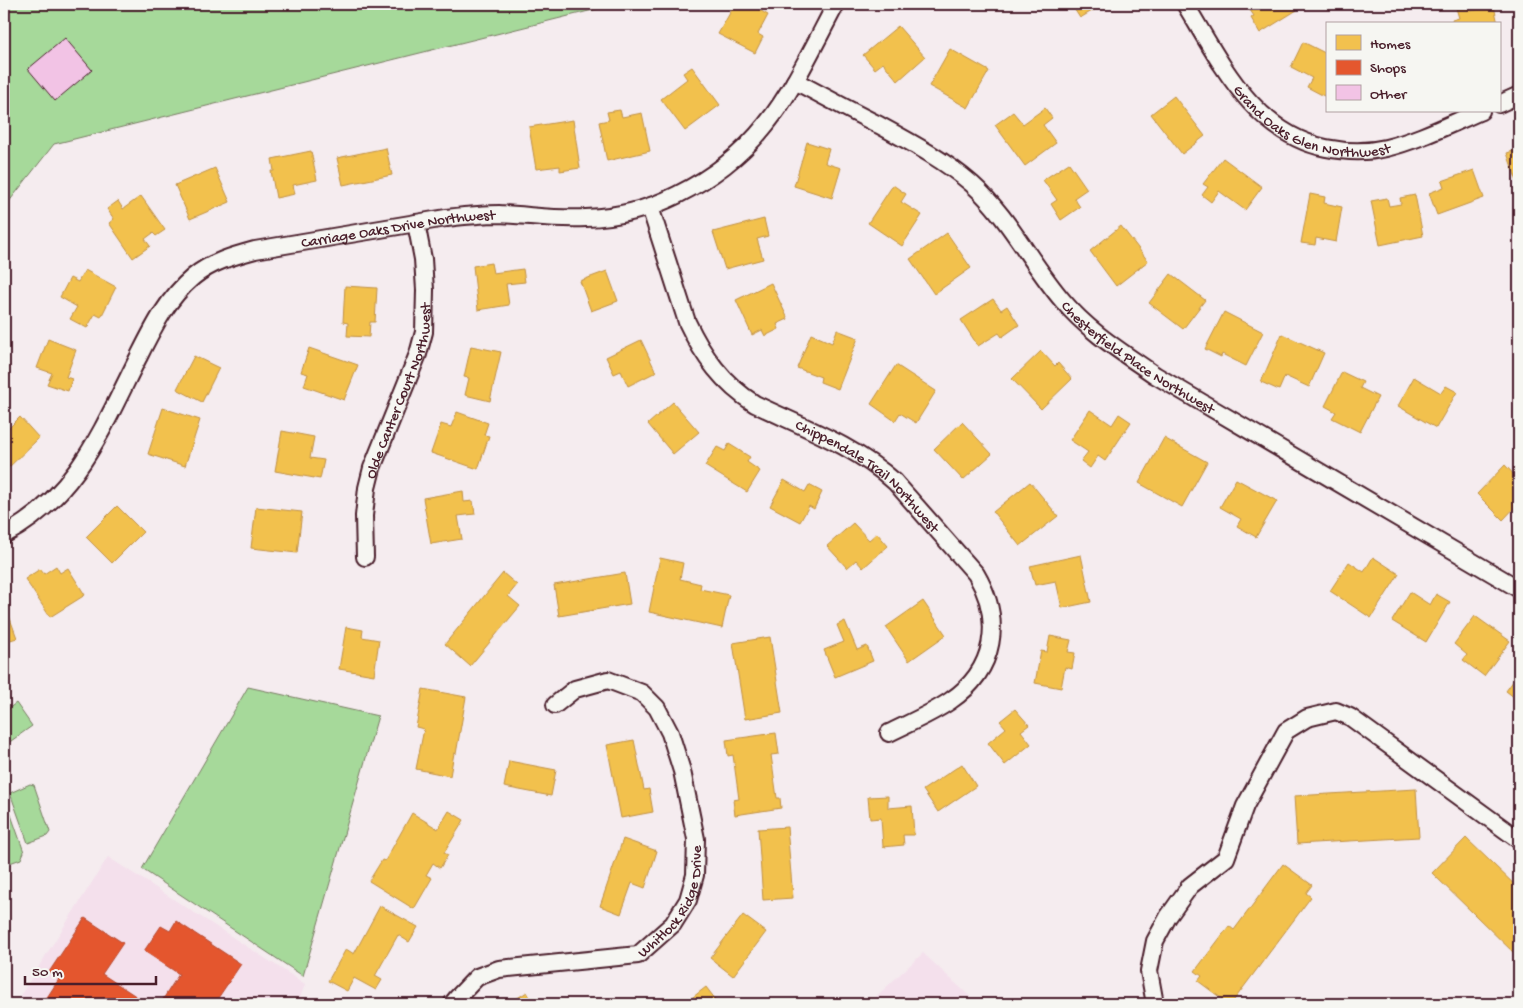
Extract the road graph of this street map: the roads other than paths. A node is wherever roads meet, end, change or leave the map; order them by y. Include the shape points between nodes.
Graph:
1 (836, 4) edge
2 (1184, 4) edge
3 (794, 81) junction
4 (1519, 95) edge
5 (1500, 104) edge
6 (1479, 112) edge
7 (650, 207) junction
8 (416, 223) junction
9 (4, 535) edge
10 (365, 556) dead end
11 (1519, 589) edge
12 (555, 705) dead end
13 (889, 733) dead end
14 (1519, 840) edge
15 (452, 1004) edge
16 (1155, 1004) edge

1 - 3 street, Carriage Oaks Drive Northwest
2 - 6 street, Grand Oaks Glen Northwest via 1248,101 1274,125 1307,143 1349,152 1384,148 1415,139
3 - 7 street, Carriage Oaks Drive Northwest via 770,120 737,156 700,183
3 - 11 street, Chesterfield Place Northwest via 918,146 973,185 1000,215 1062,300 1112,346 1155,375
4 - 5 street
7 - 8 street, Carriage Oaks Drive Northwest via 588,218 474,214
7 - 13 street, Chippendale Trail Northwest via 687,322 720,375 755,404 852,451 882,470 985,588 993,629 991,644 973,679 965,689 934,711
8 - 9 street, Carriage Oaks Drive Northwest via 248,252 213,264 194,276 166,306 81,467 50,503
8 - 10 street, Olde Canter Court Northwest via 425,290 424,332 370,474 364,516
12 - 15 street, Whitlock Ridge Drive via 575,689 608,680 642,693 657,708 670,733 682,771 696,839 695,875 688,900 674,924 638,955 499,969 477,977
14 - 16 street via 1350,717 1336,711 1307,718 1286,731 1245,806 1226,858 1190,886 1154,941 1149,971

